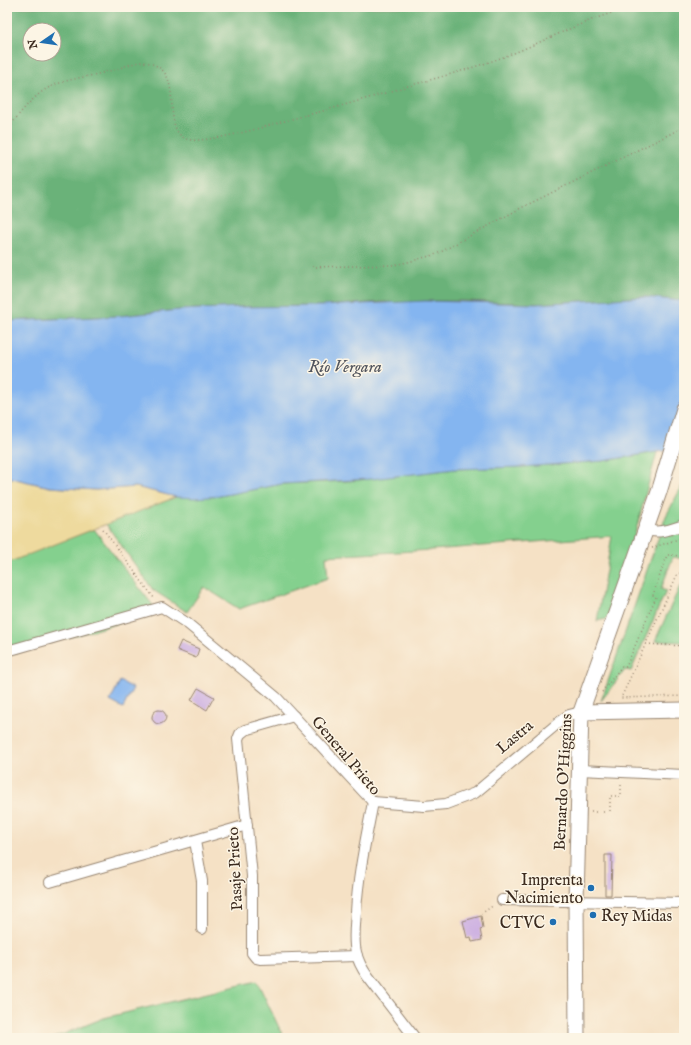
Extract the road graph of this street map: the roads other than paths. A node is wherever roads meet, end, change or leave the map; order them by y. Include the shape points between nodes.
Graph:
1 (684, 409) edge
2 (684, 526) edge
3 (646, 530) junction
4 (7, 651) edge
5 (684, 710) edge
6 (581, 712) junction
7 (294, 716) junction
8 (580, 770) junction
9 (684, 775) edge
10 (373, 802) junction
11 (247, 825) junction
12 (195, 841) junction
13 (50, 882) dead end
14 (576, 900) junction
15 (498, 903) road end
16 (684, 903) edge
17 (202, 929) dead end
18 (357, 956) junction
19 (415, 1038) edge
20 (577, 1038) edge

1 - 3 main road, Bernardo O'Higgins
2 - 3 street via 654,533
3 - 6 main road, Bernardo O'Higgins
4 - 7 street, General Prieto via 162,607 188,624 247,672
5 - 6 main road, Lastra
6 - 8 main road, Bernardo O'Higgins
6 - 10 street, Lastra via 563,719 475,793 446,804 424,806
7 - 10 street, General Prieto
7 - 11 street, Pasaje Prieto via 245,730 239,736
8 - 9 street
8 - 14 main road, Bernardo O'Higgins
10 - 18 street, General Prieto via 356,904 354,936
11 - 12 street
11 - 18 street, Pasaje Prieto via 252,876 252,953 260,959
12 - 13 street
12 - 17 street via 202,881
14 - 15 street
14 - 16 street
14 - 20 main road, Bernardo O'Higgins
18 - 19 street, General Prieto via 368,978

